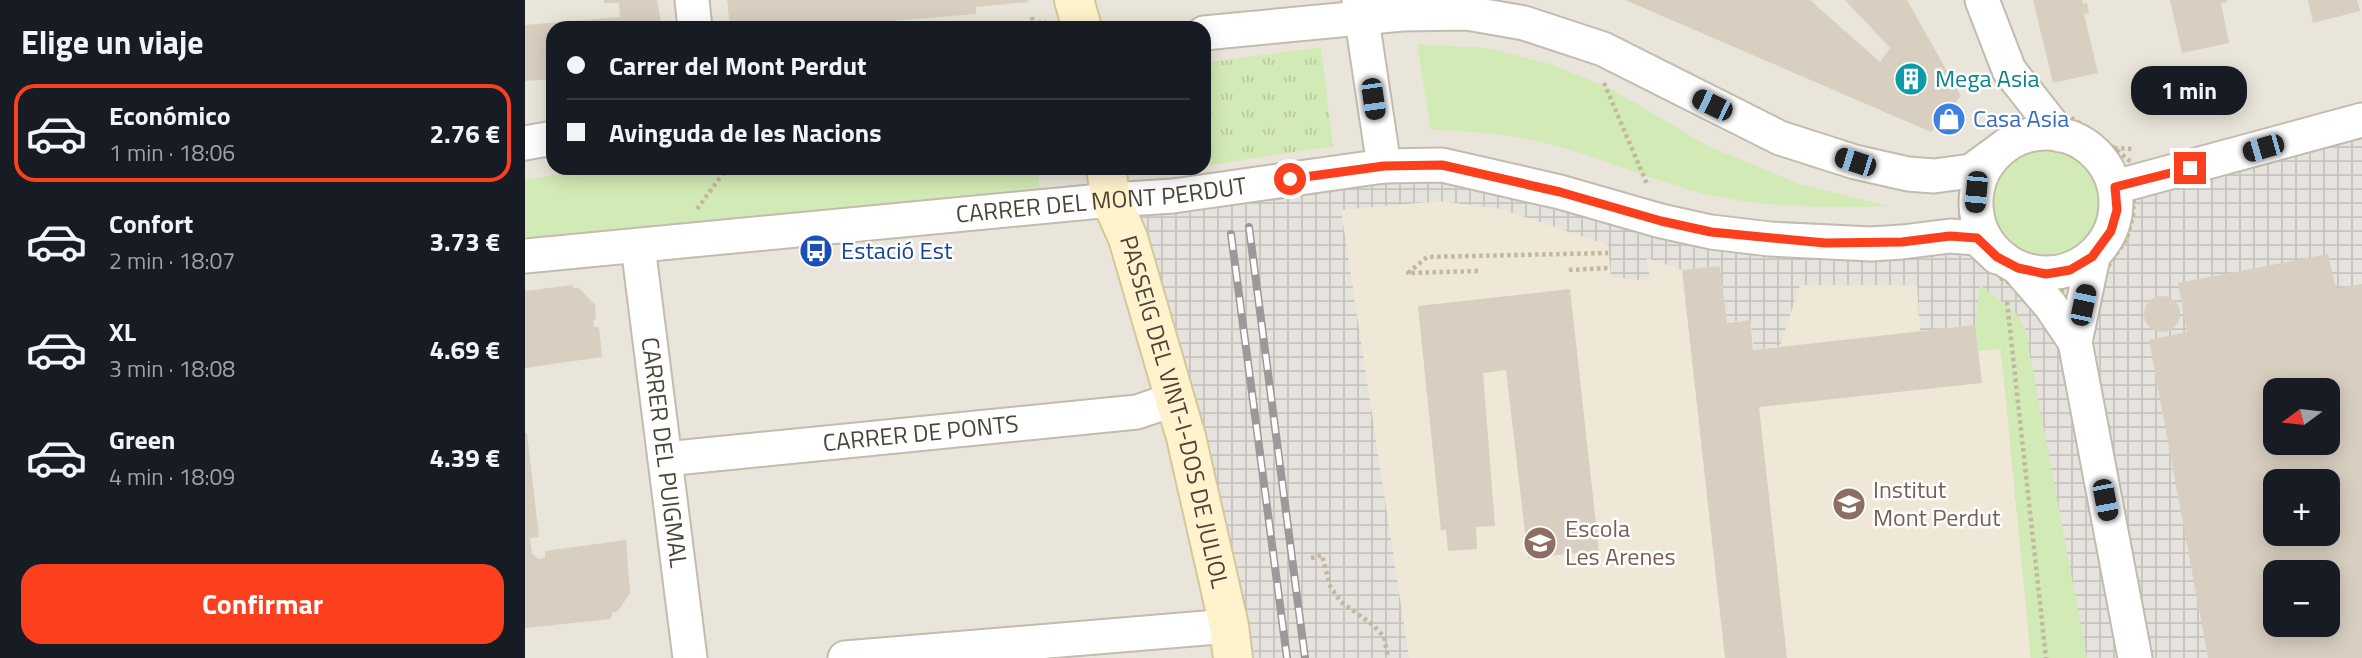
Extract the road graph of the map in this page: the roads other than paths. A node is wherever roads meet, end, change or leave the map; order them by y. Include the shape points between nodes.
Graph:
1 (692, 0) edge
2 (1074, 0) edge
3 (1982, 0) edge
4 (1360, 9) edge
5 (694, 21) edge
6 (1080, 21) edge
7 (1211, 32) edge
8 (2009, 70) junction
9 (2362, 120) edge
10 (2053, 126) junction
11 (546, 139) edge
12 (2008, 139) junction
13 (525, 143) edge
14 (1384, 166) junction
15 (1108, 184) edge
16 (2125, 185) junction
17 (638, 246) junction
18 (525, 256) edge
19 (2090, 270) junction
20 (2015, 279) junction
21 (2075, 342) junction
22 (1175, 399) junction
23 (665, 459) junction
24 (1231, 642) edge
25 (690, 658) edge
26 (845, 658) edge
27 (2135, 658) edge

1 - 5 street
2 - 6 street
3 - 8 street
4 - 7 street
4 - 12 street via 1467,13 1524,23 1603,49 1780,138 1908,174 1967,172
4 - 14 street
8 - 10 street
8 - 12 street
9 - 16 street
10 - 12 street via 2046,132
10 - 16 street via 2094,151
11 - 13 street
12 - 20 street via 1984,169 1975,212 1982,234
14 - 15 street, CARRER DEL MONT PERDUT via 1183,195
14 - 20 street, CARRER DEL MONT PERDUT via 1442,165 1711,232 1871,244 1950,236 1977,238
15 - 17 street, CARRER DEL MONT PERDUT
15 - 22 street, PASSEIG DEL VINT-I-DOS DE JULIOL
16 - 19 street via 2111,231
17 - 18 street, CARRER DEL MONT PERDUT
17 - 23 street, CARRER DEL PUIGMAL
19 - 20 street
19 - 21 street
20 - 21 street
21 - 27 street
22 - 23 street, CARRER DE PONTS via 1137,412
22 - 24 street, PASSEIG DEL VINT-I-DOS DE JULIOL
23 - 25 street, CARRER DEL PUIGMAL
24 - 26 street

